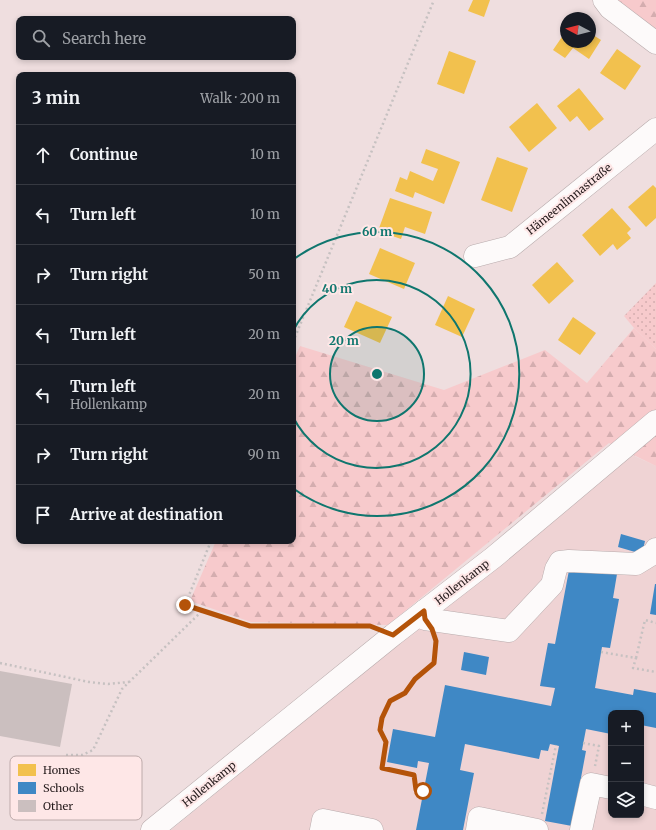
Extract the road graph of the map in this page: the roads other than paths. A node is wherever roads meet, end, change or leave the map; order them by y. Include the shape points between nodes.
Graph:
1 (604, 0) edge
2 (656, 43) edge
3 (656, 129) edge
4 (475, 256) dead end
5 (653, 430) edge
6 (656, 549) edge
7 (424, 615) junction
8 (601, 786) edge
9 (644, 795) edge
10 (656, 798) edge
11 (152, 830) edge
12 (321, 830) edge
13 (372, 830) edge
14 (477, 830) edge
15 (534, 830) edge
16 (581, 830) edge

1 - 2 street via 610,8
3 - 4 street, Hämeenlinnastraße via 510,247
5 - 7 street, Hollenkamp
6 - 7 street via 636,564 560,562 552,585 509,631
7 - 11 street, Hollenkamp via 393,635
8 - 16 street
9 - 10 street
12 - 13 street via 323,820
14 - 15 street via 479,818

